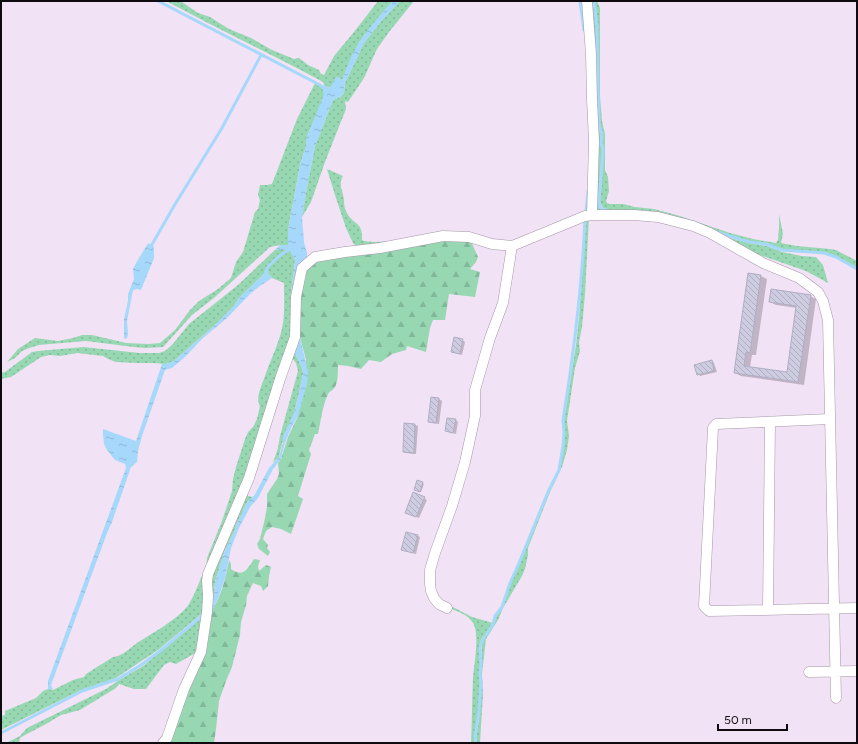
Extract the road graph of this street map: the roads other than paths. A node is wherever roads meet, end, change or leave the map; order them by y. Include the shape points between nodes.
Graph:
1 (587, 1) edge
2 (592, 215) junction
3 (512, 246) junction
4 (830, 419) junction
5 (770, 422) junction
6 (447, 608) dead end
7 (834, 608) junction
8 (857, 608) edge
9 (768, 610) junction
10 (835, 671) junction
11 (857, 671) edge
12 (809, 672) dead end
13 (836, 698) dead end
14 (163, 743) edge

1 - 2 street via 594,141
2 - 3 street
2 - 4 street via 658,217 693,226 763,263 799,278 818,292 828,320
3 - 6 street via 503,303 475,390 475,416 465,462 430,570 434,598
3 - 14 street via 492,244 469,237 443,236 315,257 302,268 296,297 295,337 249,478 208,574 208,612 201,652
4 - 5 street
4 - 7 street
5 - 9 street
5 - 9 street via 716,424 712,428 704,606 709,611
7 - 8 street
7 - 9 street
7 - 10 street
10 - 11 street
10 - 12 street
10 - 13 street

